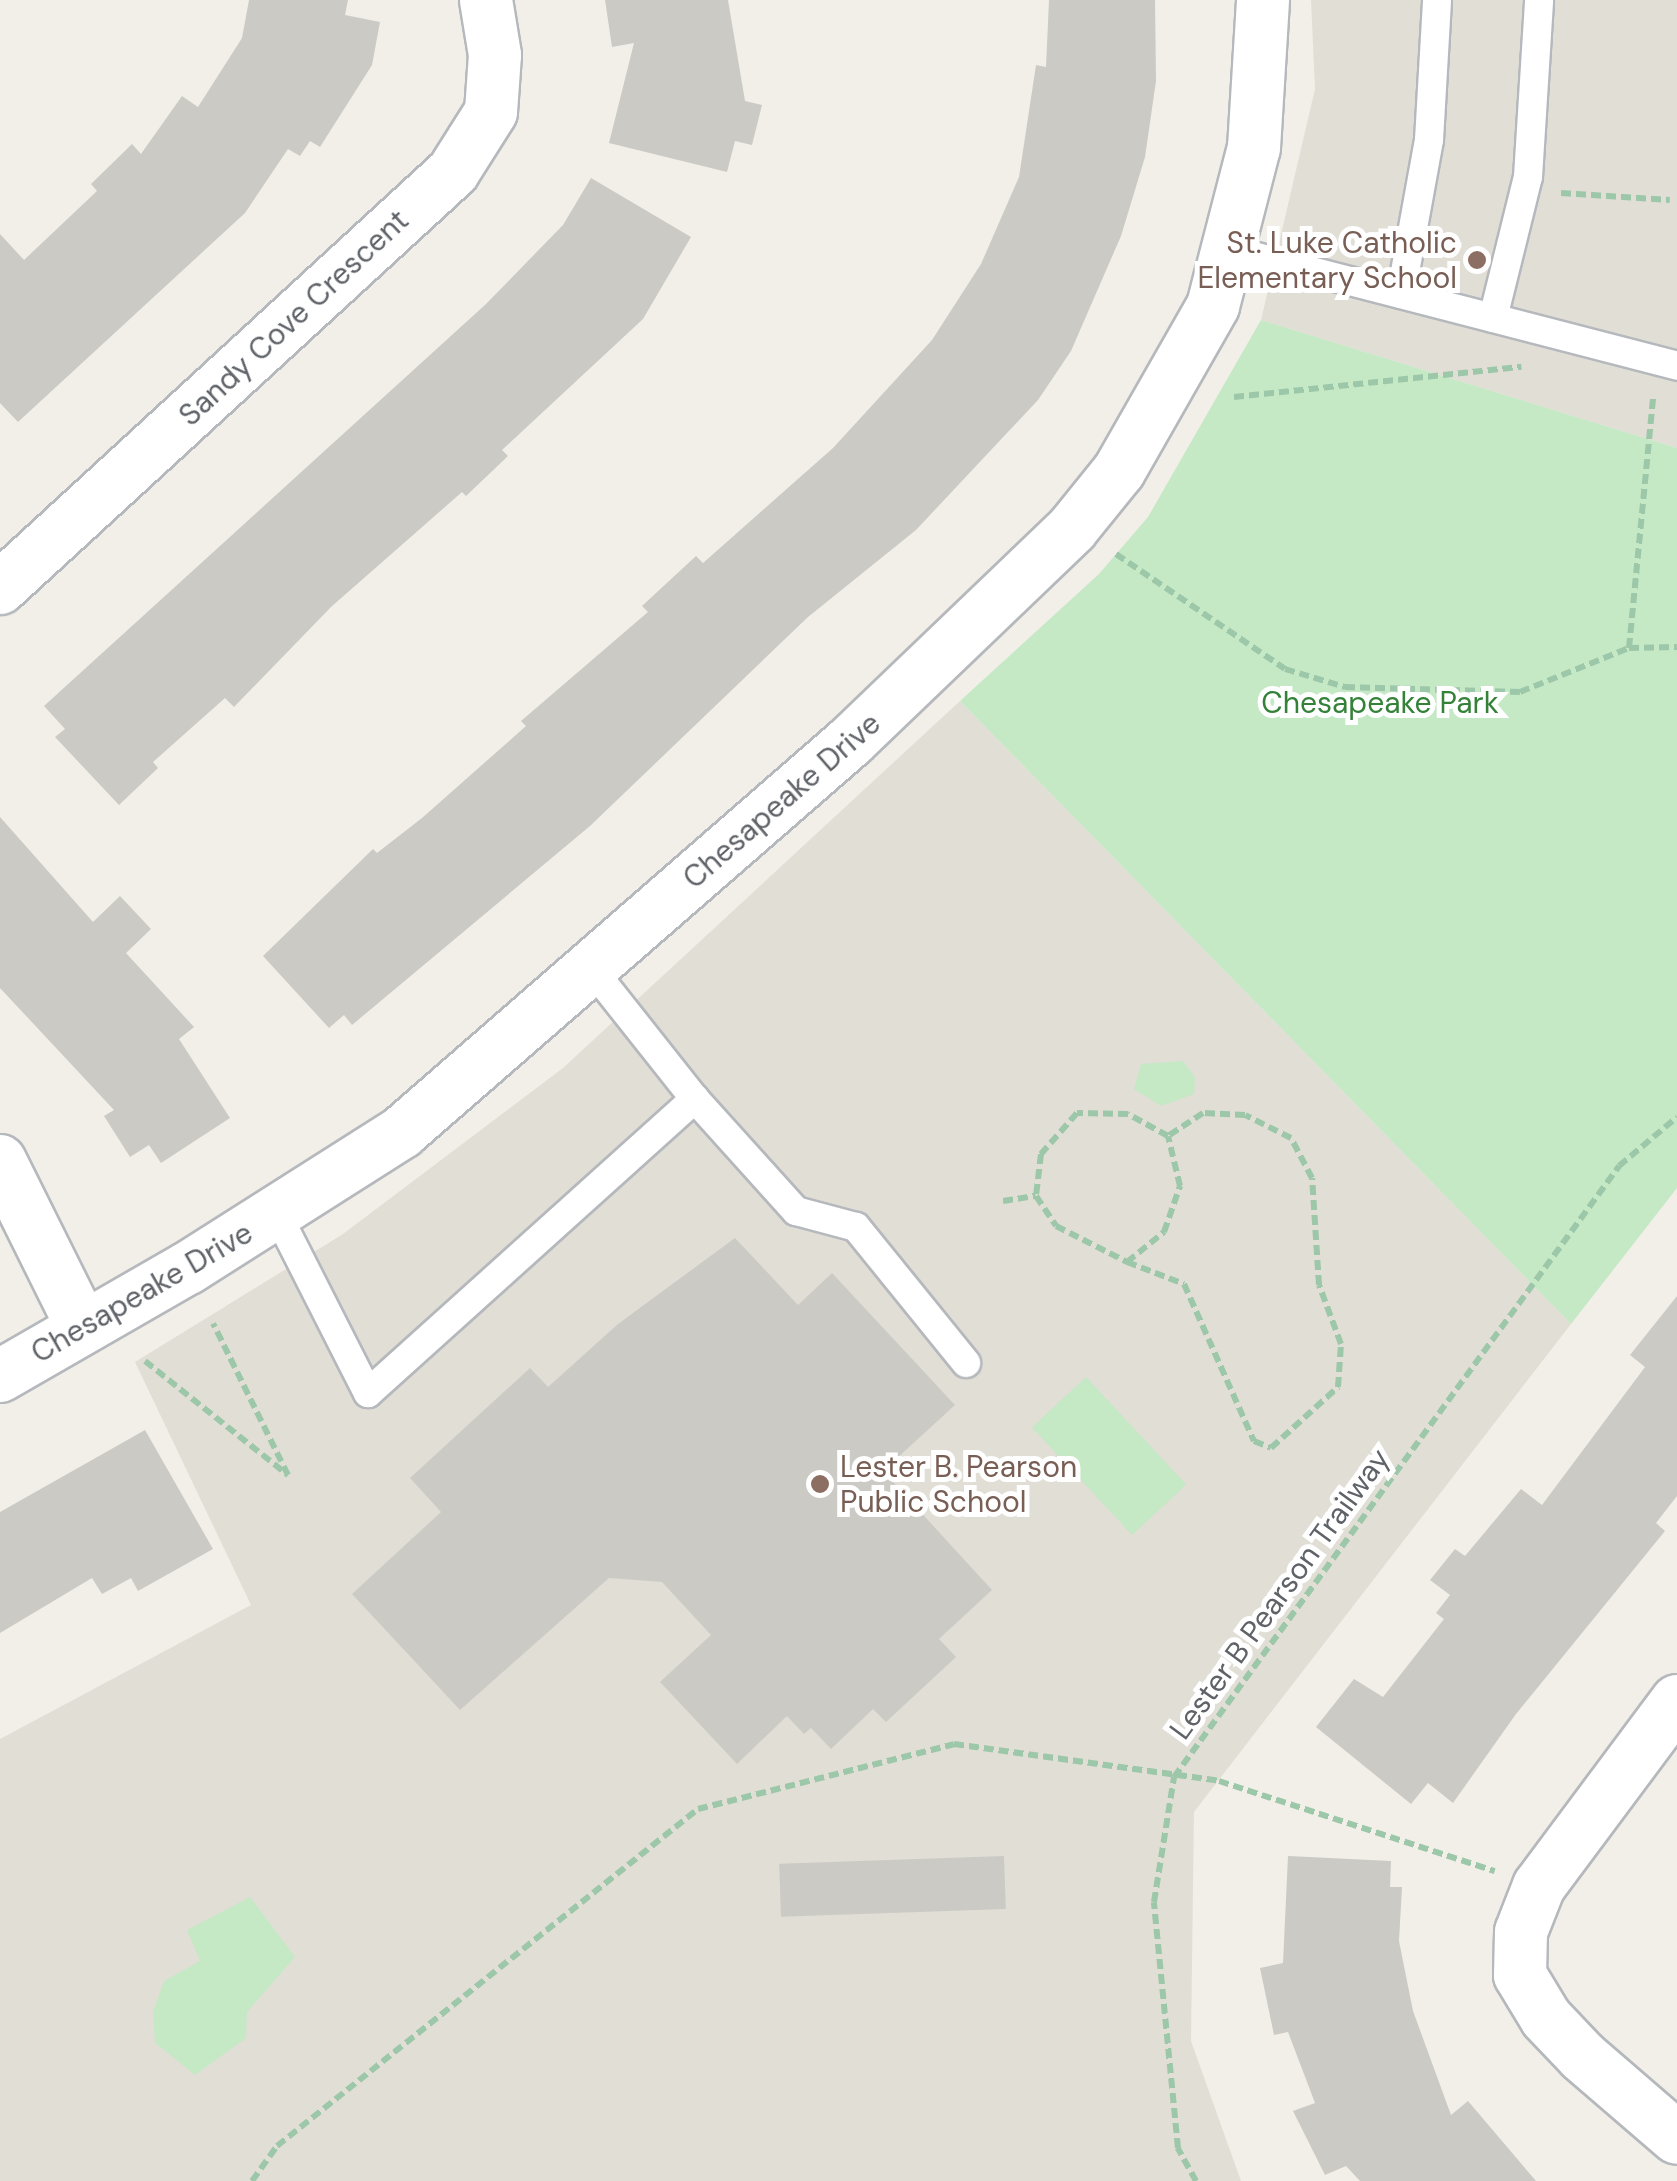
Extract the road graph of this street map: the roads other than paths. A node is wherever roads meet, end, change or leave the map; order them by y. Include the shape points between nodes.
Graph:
1 (486, 0) edge
2 (1263, 0) edge
3 (1437, 0) edge
4 (1539, 0) edge
5 (1230, 250) junction
6 (1401, 294) junction
7 (1492, 318) junction
8 (1677, 366) edge
9 (0, 588) edge
10 (591, 968) junction
11 (695, 1099) junction
12 (0, 1160) edge
13 (277, 1214) junction
14 (84, 1328) junction
15 (966, 1363) dead end
16 (0, 1376) edge
17 (1677, 1701) edge
18 (1677, 2138) edge

1 - 9 street, Sandy Cove Crescent via 495,55 491,112 453,172
2 - 5 street, Chesapeake Drive via 1254,148
3 - 6 lane via 1429,140
4 - 7 lane via 1525,190
5 - 6 lane
5 - 10 street, Chesapeake Drive via 1213,306 1154,415 1072,529 851,741
6 - 7 lane
7 - 8 lane
10 - 11 lane
10 - 13 street, Chesapeake Drive via 402,1132
11 - 13 lane via 368,1393
11 - 15 lane via 796,1212 856,1227
12 - 14 street
13 - 14 street, Chesapeake Drive
14 - 16 street, Chesapeake Drive
17 - 18 street via 1539,1886 1521,1932 1520,1975 1546,2018 1582,2056

